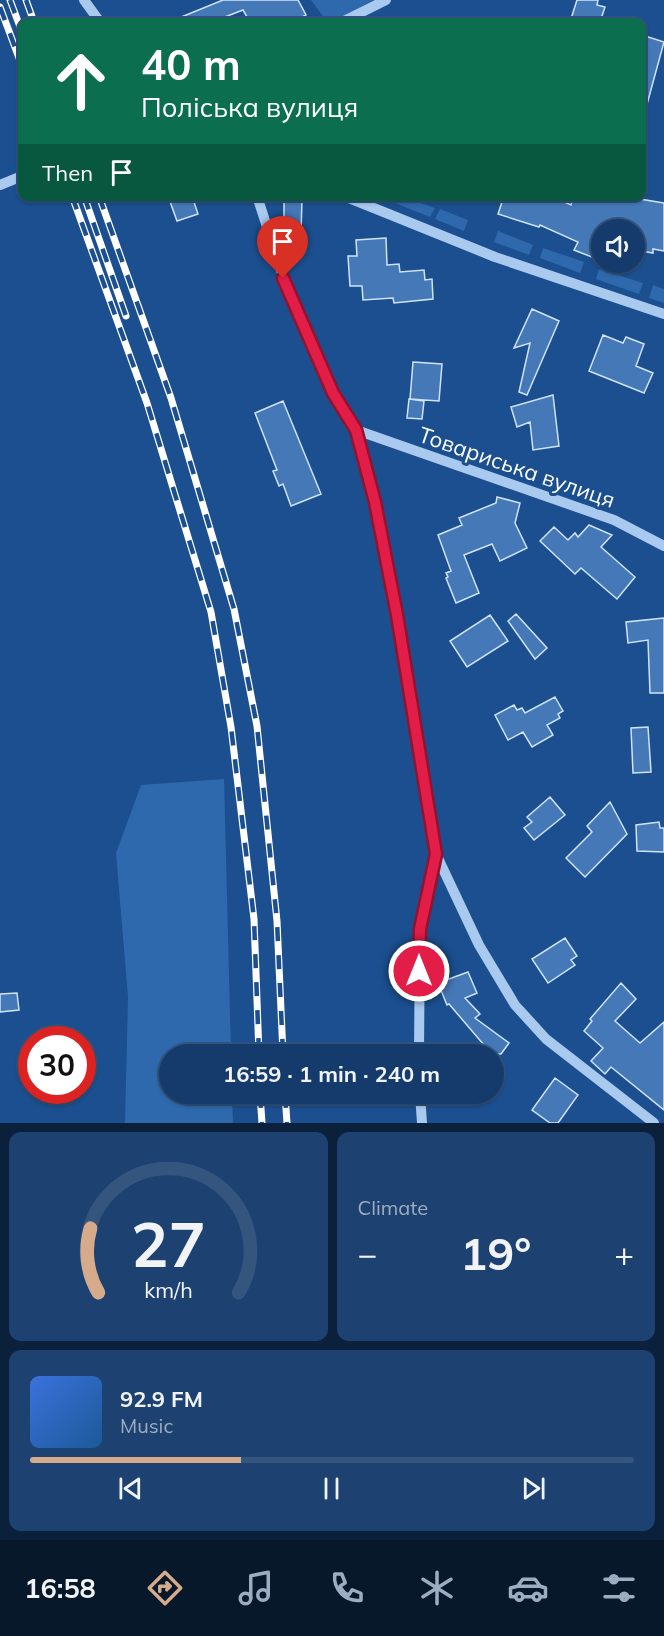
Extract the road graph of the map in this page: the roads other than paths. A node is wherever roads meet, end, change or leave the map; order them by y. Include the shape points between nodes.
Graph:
1 (84, 0) edge
2 (386, 0) edge
3 (97, 18) edge
4 (350, 18) edge
5 (18, 178) edge
6 (0, 185) edge
7 (259, 201) edge
8 (356, 201) edge
9 (664, 314) edge
10 (356, 430) junction
11 (664, 546) edge
12 (436, 854) junction
13 (419, 1044) edge
14 (421, 1104) edge
15 (422, 1123) edge
16 (654, 1123) edge

1 - 3 street
2 - 4 street
5 - 6 street
7 - 10 street via 290,298 333,393
8 - 9 street via 495,257
10 - 11 street, Товариська вулиця via 614,520
10 - 12 street via 397,615
12 - 13 street via 420,929
12 - 16 street via 479,945 515,1005 546,1039
14 - 15 street

